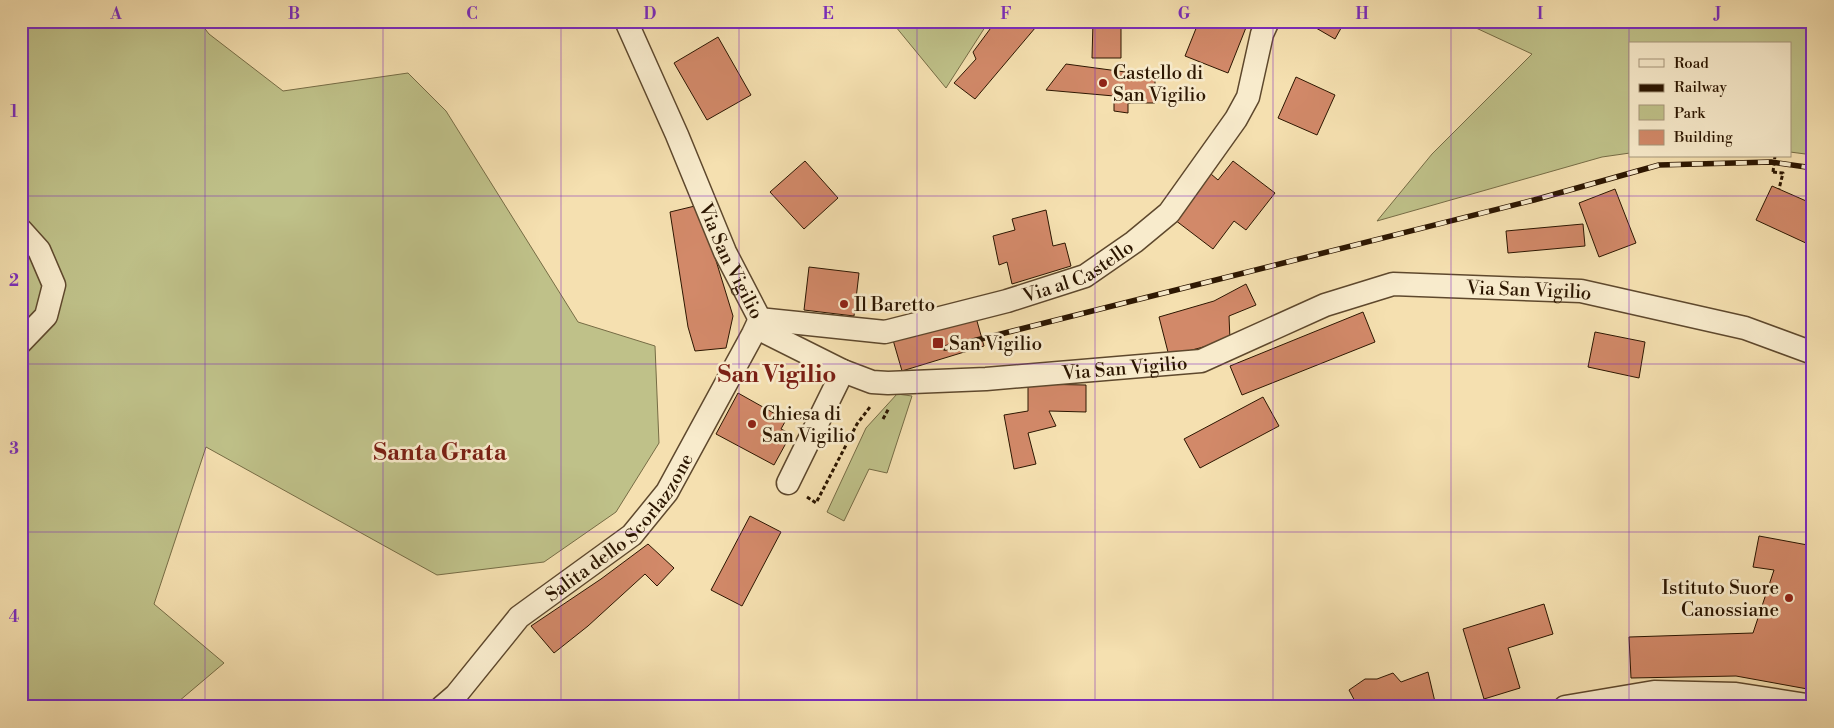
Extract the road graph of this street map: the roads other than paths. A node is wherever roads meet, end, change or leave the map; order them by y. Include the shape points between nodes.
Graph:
1 (626, 21) edge
2 (1268, 21) edge
3 (21, 230) edge
4 (760, 318) junction
5 (21, 342) edge
6 (1813, 353) edge
7 (842, 371) junction
8 (788, 483) road end
9 (1813, 706) edge
10 (442, 707) edge
11 (1565, 707) edge

1 - 4 street, Via San Vigilio via 725,252
2 - 4 street, Via al Castello via 1248,97 1169,213 1085,276 1007,301 886,332
3 - 5 street via 38,250 54,285 46,316
4 - 7 street, Via San Vigilio via 767,333
4 - 10 street, Salita dello Scorlazzone via 667,492 632,535 519,617 456,695
6 - 7 street, Via San Vigilio via 1745,328 1581,291 1393,284 1325,305 1201,361 986,379 888,383 872,382
7 - 8 street
9 - 11 street via 1736,694 1654,692

